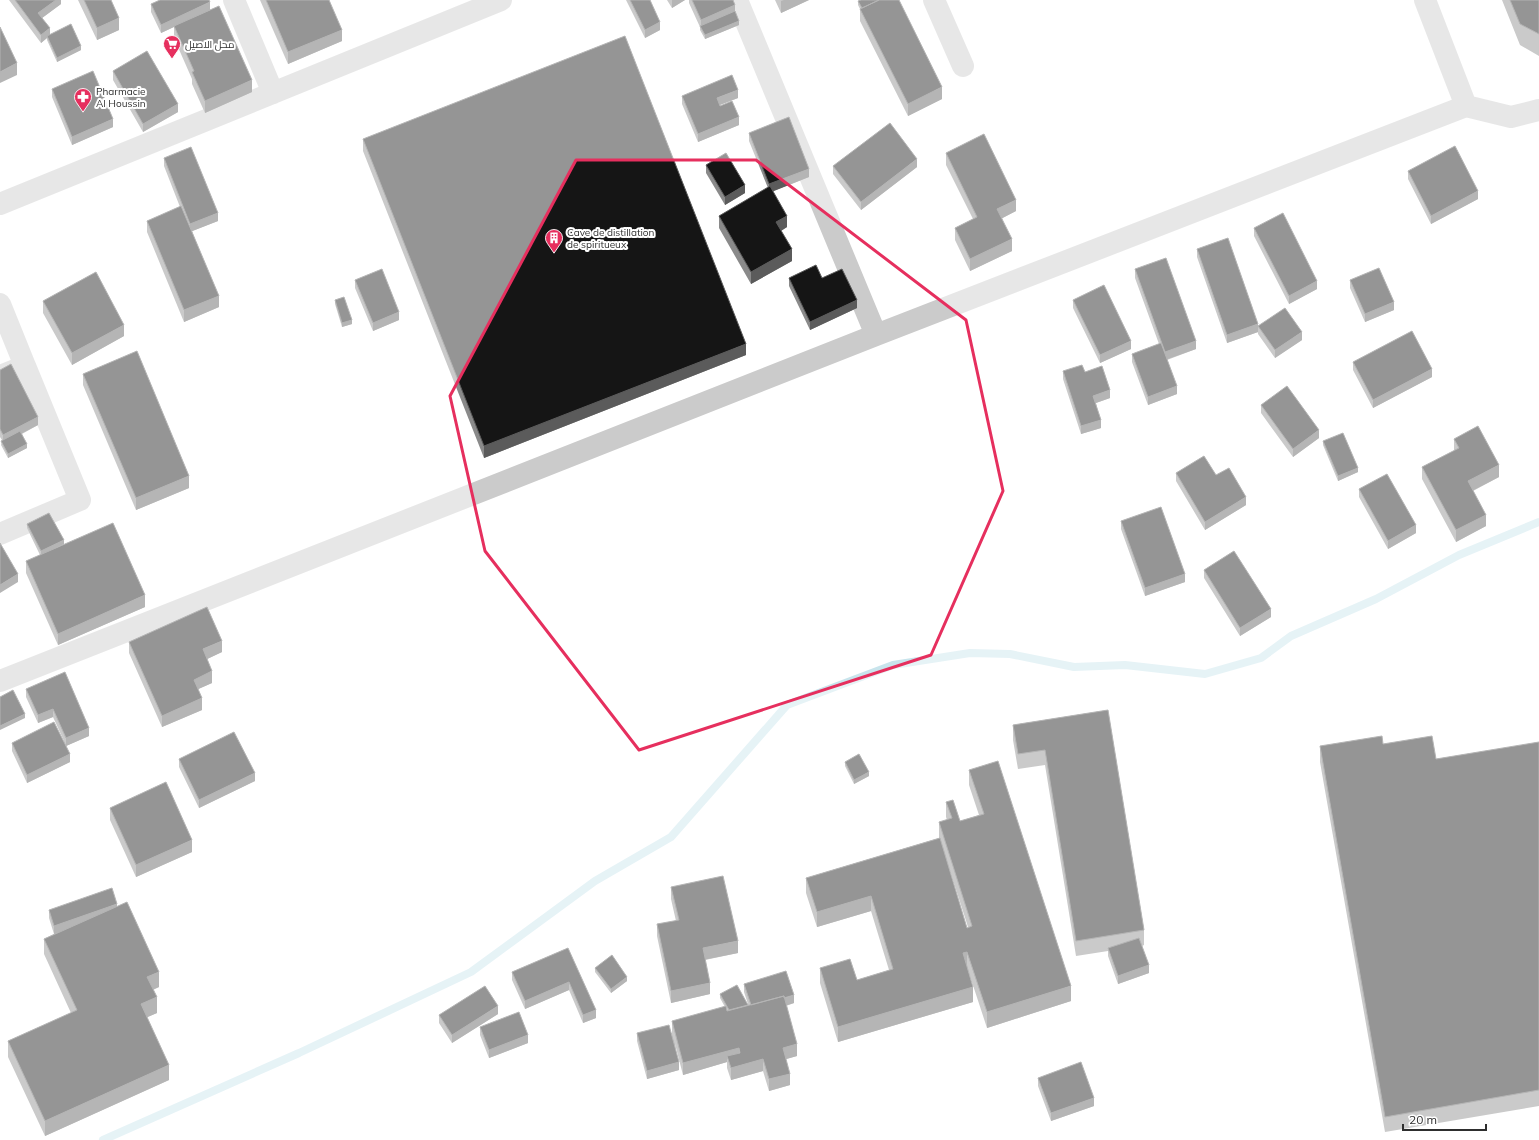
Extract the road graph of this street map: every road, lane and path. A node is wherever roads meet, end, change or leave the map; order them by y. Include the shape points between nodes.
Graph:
1 (234, 0) edge
2 (501, 0) edge
3 (737, 0) edge
4 (934, 0) edge
5 (1425, 0) edge
6 (963, 66) dead end
7 (272, 93) junction
8 (1466, 106) junction
9 (1539, 110) edge
10 (0, 204) edge
11 (0, 304) edge
12 (876, 335) junction
13 (24, 366) junction
14 (0, 376) edge
15 (0, 534) edge
16 (0, 681) edge

1 - 7 street
2 - 7 street
3 - 12 street
4 - 6 street
5 - 8 street
7 - 10 street
8 - 9 street via 1511,117
8 - 12 street
11 - 13 street
12 - 16 street
13 - 14 street
13 - 15 street via 80,500

